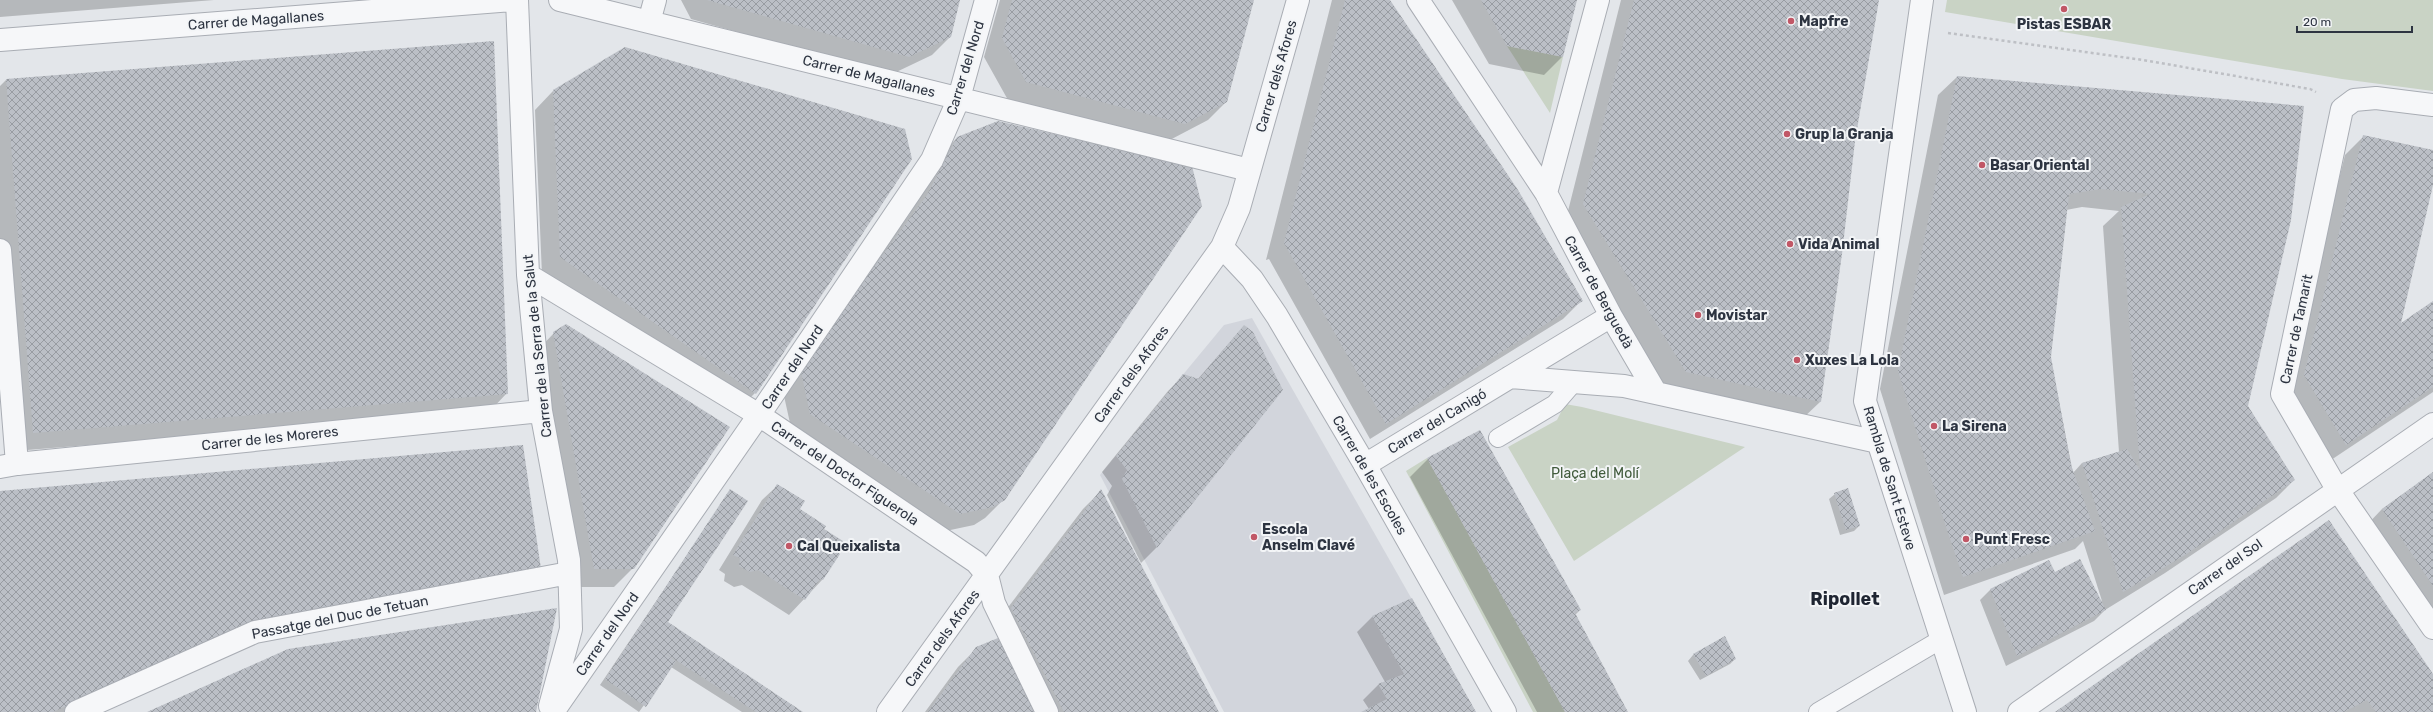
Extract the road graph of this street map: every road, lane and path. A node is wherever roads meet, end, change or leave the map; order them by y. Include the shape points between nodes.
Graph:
1 (513, 0) edge
2 (517, 0) edge
3 (560, 0) edge
4 (655, 0) edge
5 (986, 0) edge
6 (1298, 0) edge
7 (1418, 0) edge
8 (1598, 0) edge
9 (1922, 0) edge
10 (308, 8) edge
11 (649, 22) junction
12 (1918, 29) junction
13 (0, 40) edge
14 (2310, 89) dead end
15 (959, 98) junction
16 (2433, 105) edge
17 (1249, 170) junction
18 (1546, 193) junction
19 (1222, 247) junction
20 (0, 250) edge
21 (528, 275) junction
22 (1610, 316) junction
23 (1510, 377) junction
24 (1574, 382) junction
25 (1656, 393) junction
26 (540, 411) junction
27 (759, 415) junction
28 (2433, 424) edge
29 (1498, 438) dead end
30 (1878, 442) junction
31 (1365, 465) junction
32 (9, 466) edge
33 (2337, 489) junction
34 (569, 573) junction
35 (987, 575) junction
36 (2433, 628) edge
37 (1940, 640) junction
38 (76, 712) edge
39 (549, 712) edge
40 (553, 712) edge
41 (888, 712) edge
42 (1047, 712) edge
43 (1505, 712) edge
44 (1818, 712) edge
45 (1965, 712) edge
46 (2019, 712) edge

1 - 10 street, Carrer de Magallanes
2 - 21 street, Carrer de la Serra de la Salut
3 - 11 street, Carrer de Magallanes
4 - 11 street
5 - 15 street, Carrer del Nord
6 - 17 street, Carrer dels Afores
7 - 18 street, Carrer de Berguedà
8 - 18 street
9 - 12 street, Rambla de Sant Esteve
10 - 13 street, Carrer de Magallanes
11 - 15 street, Carrer de Magallanes
12 - 14 path via 2143,60
12 - 30 street, Rambla de Sant Esteve via 1865,401
15 - 17 street, Carrer de Magallanes
15 - 27 street, Carrer del Nord via 932,160
16 - 33 street, Carrer de Tamarit via 2376,98 2354,100 2342,109 2282,394
17 - 19 street, Carrer dels Afores via 1239,208
18 - 22 street, Carrer de Berguedà
19 - 31 street, Carrer de les Escoles via 1252,279 1265,298
19 - 35 street, Carrer dels Afores
20 - 32 street
21 - 26 street, Carrer de la Serra de la Salut
21 - 27 street, Carrer del Doctor Figuerola
22 - 23 street, Carrer del Canigó
22 - 25 street, Carrer de Berguedà
23 - 24 street
23 - 31 street, Carrer del Canigó
24 - 25 street via 1624,386
24 - 29 lane via 1555,404
25 - 30 street
26 - 32 street, Carrer de les Moreres
26 - 34 street, Carrer de la Serra de la Salut via 569,560
27 - 35 street, Carrer del Doctor Figuerola via 976,562
27 - 40 street, Carrer del Nord
28 - 33 street, Carrer del Sol
30 - 37 street, Rambla de Sant Esteve
31 - 43 street, Carrer de les Escoles
33 - 36 street, Carrer de Tamarit
33 - 46 street, Carrer del Sol
34 - 38 street, Passatge del Duc de Tetuan via 254,632
34 - 39 street, Carrer de la Serra de la Salut via 571,630
35 - 41 street, Carrer dels Afores
35 - 42 street, Carrer del Doctor Figuerola via 994,603
37 - 44 lane
37 - 45 street, Rambla de Sant Esteve

